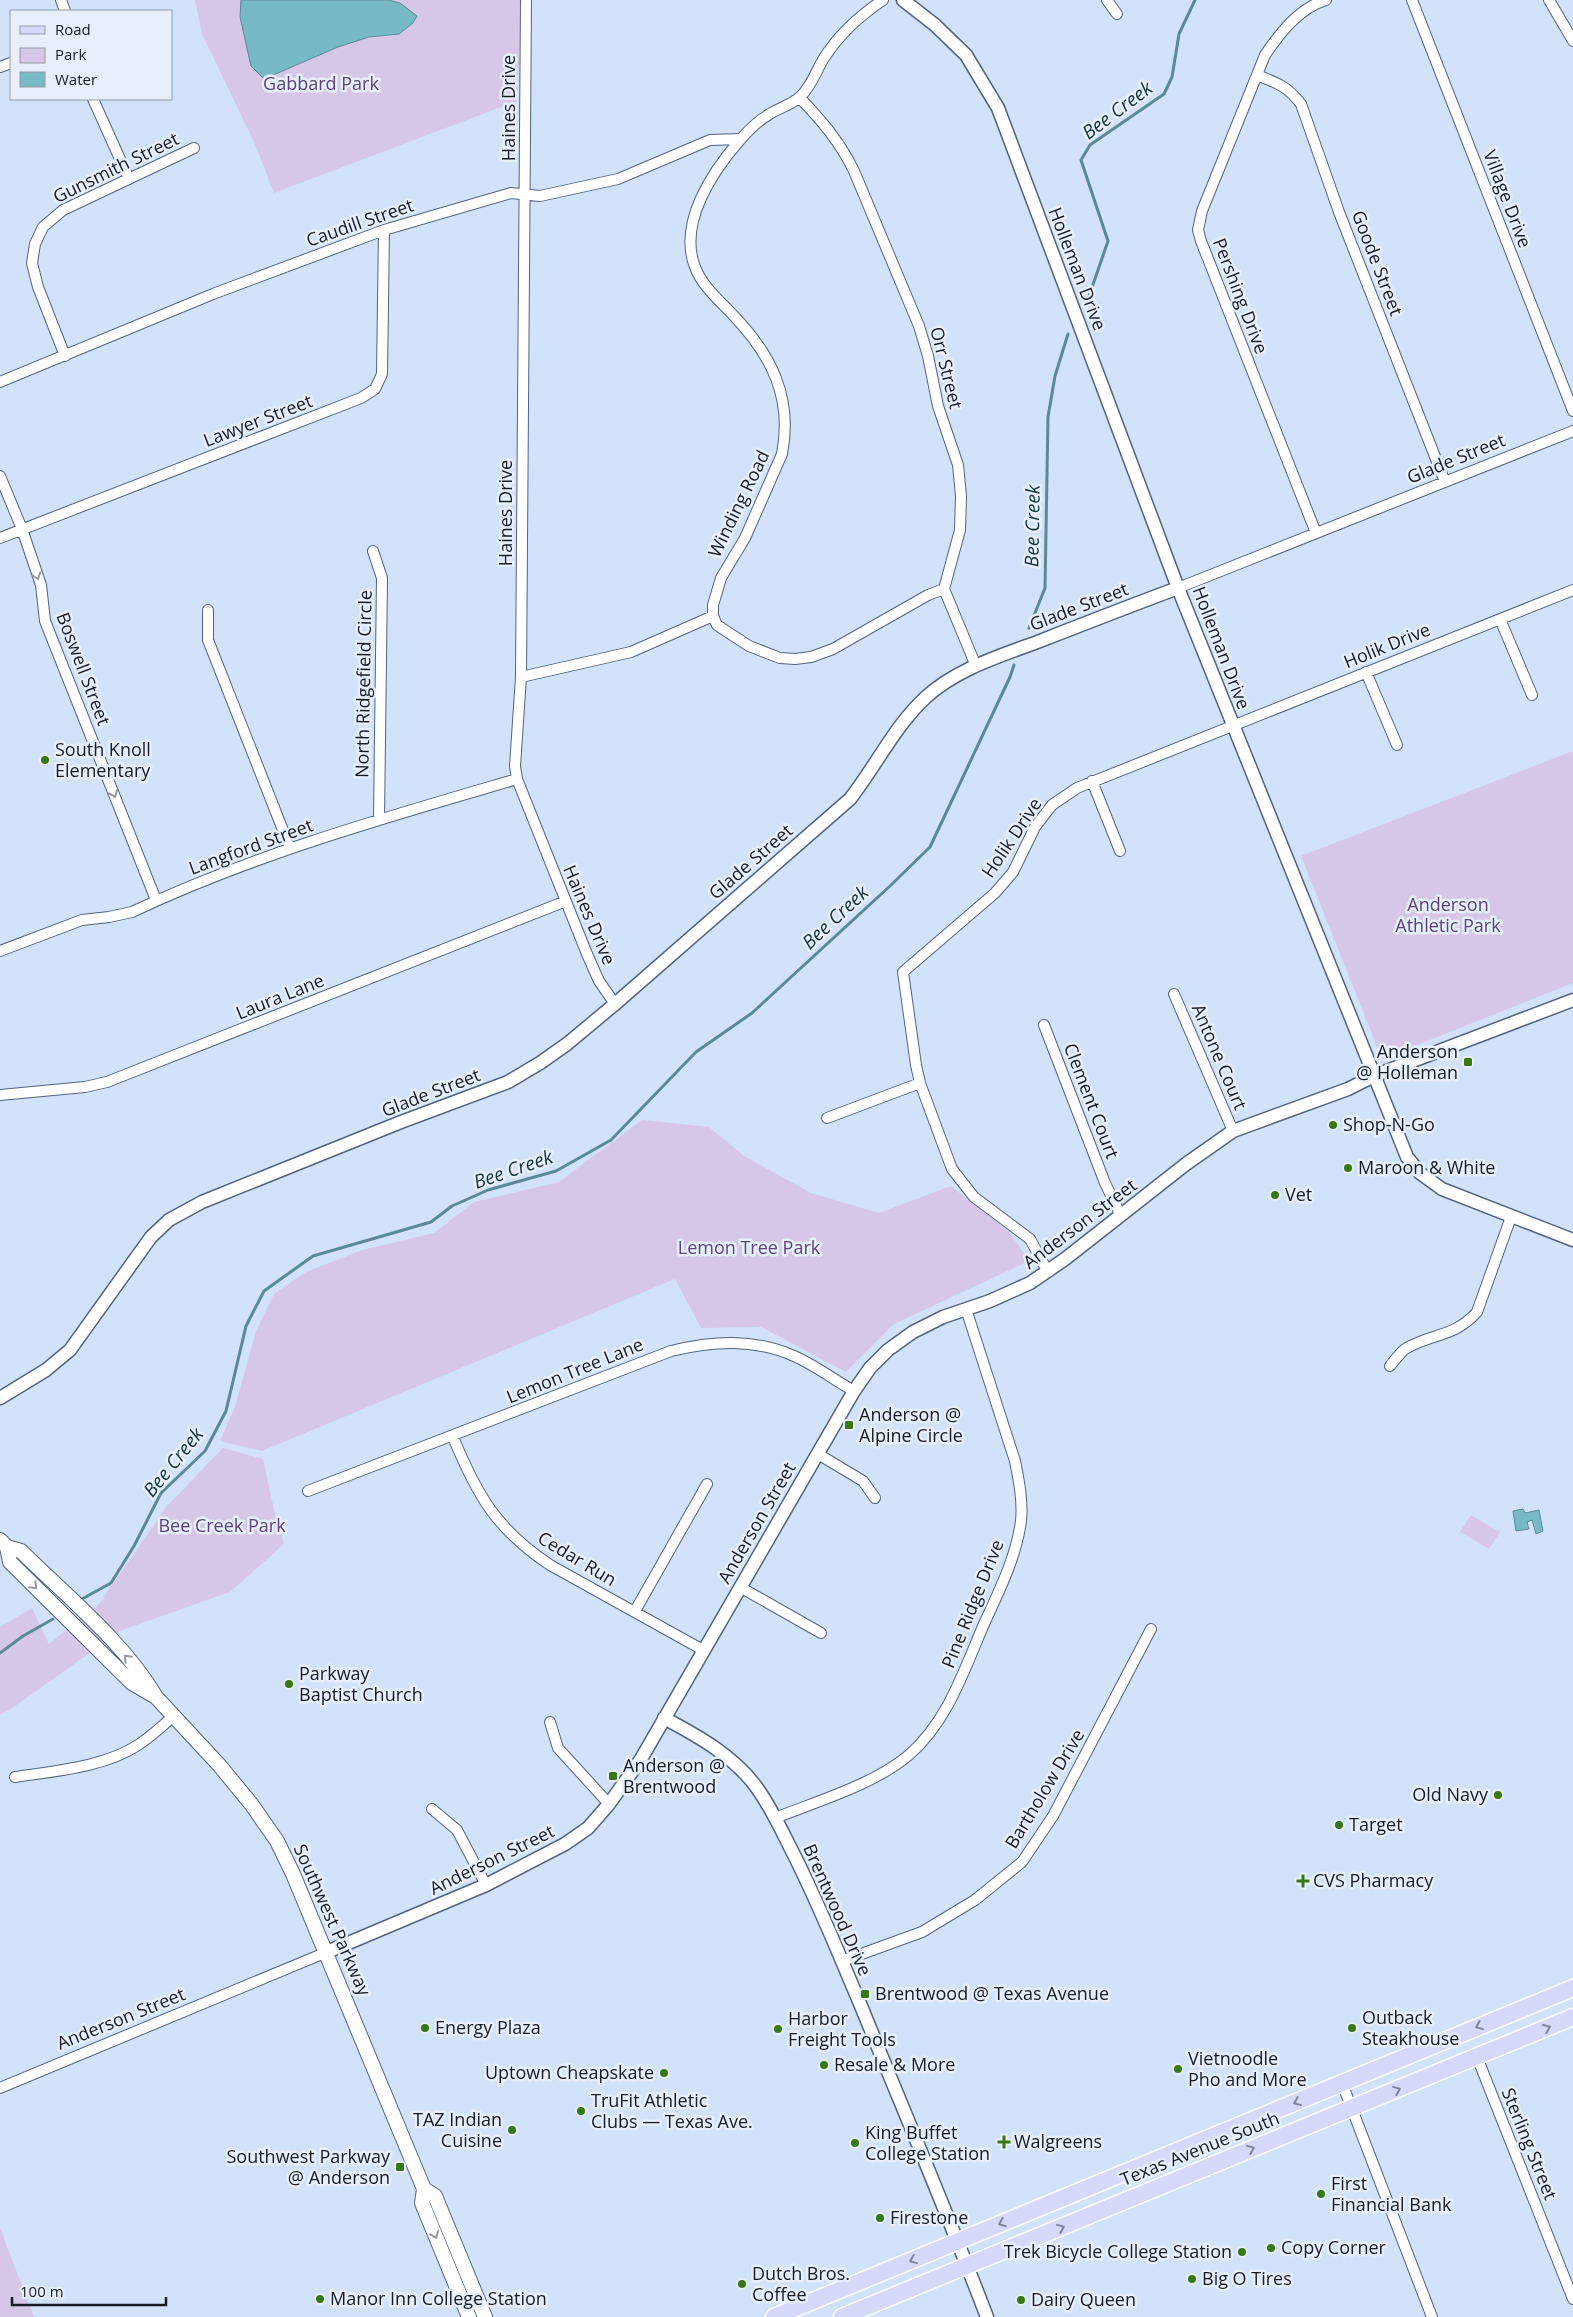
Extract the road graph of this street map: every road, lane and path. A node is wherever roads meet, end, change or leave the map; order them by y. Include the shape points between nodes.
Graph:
1 (526, 0) edge
2 (883, 0) edge
3 (902, 0) edge
4 (1107, 0) edge
5 (1412, 0) edge
6 (1549, 0) edge
7 (1319, 1) edge
8 (1117, 14) dead end
9 (1573, 42) edge
10 (1258, 76) junction
11 (800, 98) junction
12 (93, 100) edge
13 (741, 139) junction
14 (194, 148) dead end
15 (129, 179) junction
16 (525, 193) junction
17 (384, 230) junction
18 (66, 356) junction
19 (0, 382) edge
20 (1573, 411) edge
21 (1573, 431) edge
22 (0, 476) edge
23 (1445, 482) junction
24 (22, 529) junction
25 (1316, 533) junction
26 (0, 538) edge
27 (374, 551) dead end
28 (1178, 588) junction
29 (944, 589) junction
30 (1573, 590) edge
31 (208, 610) dead end
32 (713, 616) junction
33 (1500, 619) junction
34 (976, 666) junction
35 (1366, 672) junction
36 (521, 677) junction
37 (1532, 695) dead end
38 (1232, 725) junction
39 (1397, 746) dead end
40 (517, 779) junction
41 (1092, 781) junction
42 (379, 819) junction
43 (290, 848) junction
44 (1120, 851) dead end
45 (156, 900) junction
46 (566, 901) junction
47 (0, 951) edge
48 (1174, 994) dead end
49 (1573, 1000) edge
50 (615, 1004) junction
51 (1044, 1025) dead end
52 (1376, 1075) junction
53 (920, 1084) junction
54 (0, 1095) edge
55 (828, 1118) dead end
56 (1233, 1132) junction
57 (1121, 1216) junction
58 (1512, 1217) junction
59 (1573, 1240) edge
60 (1048, 1272) junction
61 (966, 1308) junction
62 (1390, 1366) dead end
63 (854, 1392) junction
64 (0, 1398) edge
65 (454, 1436) junction
66 (818, 1454) junction
67 (707, 1484) dead end
68 (308, 1491) dead end
69 (875, 1498) dead end
70 (3, 1544) edge
71 (740, 1587) junction
72 (635, 1610) junction
73 (1151, 1629) dead end
74 (821, 1633) dead end
75 (703, 1650) junction
76 (174, 1716) junction
77 (664, 1718) junction
78 (550, 1722) dead end
79 (15, 1777) dead end
80 (609, 1804) junction
81 (432, 1809) dead end
82 (775, 1818) junction
83 (486, 1885) junction
84 (327, 1952) junction
85 (842, 1961) junction
86 (1573, 1988) edge
87 (1573, 2018) edge
88 (1476, 2057) junction
89 (1342, 2083) junction
90 (0, 2088) edge
91 (1352, 2109) junction
92 (424, 2189) junction
93 (959, 2241) junction
94 (967, 2265) junction
95 (1573, 2299) edge
96 (469, 2317) edge
97 (485, 2317) edge
98 (774, 2317) edge
99 (842, 2317) edge
100 (987, 2317) edge
101 (1432, 2317) edge

1 - 16 street, Haines Drive
2 - 11 street, Winding Road via 843,31
3 - 28 street, Holleman Drive via 966,55 998,108
4 - 8 street
5 - 20 street, Village Drive
6 - 9 street
7 - 10 street, Pershing Drive via 1278,36 1265,55
10 - 23 street, Goode Street via 1291,91 1301,104
10 - 25 street, Pershing Drive via 1202,211 1198,230
11 - 13 street, Winding Road via 768,115
11 - 29 street, Orr Street via 842,147 854,171 919,326 928,356 938,406 958,465 960,482 960,530
12 - 15 street
13 - 16 street, Caudill Street via 710,140 618,179 540,196
13 - 32 street, Winding Road via 697,207 691,238 694,265 710,291 749,332 775,373 785,408 785,440 759,508 721,578
14 - 15 street, Gunsmith Street
15 - 18 street, Gunsmith Street via 55,215 43,227 35,244 32,263 38,287
16 - 17 street, Caudill Street via 511,193
16 - 36 street, Haines Drive
17 - 18 street, Caudill Street via 213,294
17 - 24 street, Lawyer Street via 382,374 375,389 361,398
18 - 19 street, Caudill Street
21 - 23 street, Glade Street
22 - 24 street
23 - 25 street, Glade Street
24 - 26 street, Lawyer Street
24 -> 45 street, Boswell Street via 40,586 45,620
25 - 28 street, Glade Street
27 - 42 street, North Ridgefield Circle via 382,578
28 - 34 street, Glade Street
28 - 38 street, Holleman Drive
29 - 32 street via 833,649 795,659 780,658 750,646 717,625
29 - 34 street
30 - 33 street, Holik Drive
31 - 43 street via 208,640
32 - 36 street via 631,652
33 - 35 street, Holik Drive
33 - 37 street
34 - 50 street, Glade Street via 958,674 926,697 902,724 850,799
35 - 38 street, Holik Drive
35 - 39 street
36 - 40 street, Haines Drive via 515,766
38 - 41 street, Holik Drive
38 - 52 street, Holleman Drive
40 - 42 street, Langford Street
40 - 46 street, Haines Drive
41 - 44 street
41 - 53 street, Holik Drive via 1052,805 1035,828 1013,872 903,972
42 - 43 street, Langford Street
43 - 45 street, Langford Street
45 - 47 street, Langford Street via 132,912 60,927
46 - 50 street, Haines Drive via 599,980
46 - 54 street, Laura Lane via 107,1082
48 - 56 street, Antone Court
49 - 52 street, Anderson Street
50 - 64 street, Glade Street via 568,1044 508,1082 202,1202 169,1220 151,1237 70,1350 46,1370
51 - 57 street, Clement Court via 1105,1183
52 - 56 street, Anderson Street via 1348,1089
52 - 58 street, Holleman Drive via 1407,1157 1420,1173 1442,1189
53 - 55 street
53 - 60 street, Holik Drive via 960,1181 974,1197 1030,1239
56 - 57 street, Anderson Street via 1186,1164
57 - 60 street, Anderson Street
58 - 59 street, Holleman Drive
58 - 62 street via 1477,1312 1458,1328 1405,1349
60 - 61 street, Anderson Street via 1012,1292
61 - 63 street, Anderson Street via 913,1332 888,1350 870,1368
61 - 82 street, Pine Ridge Drive via 1020,1486 1021,1522 1009,1568 951,1700 922,1742 908,1756 873,1778
63 - 65 street, Lemon Tree Lane via 795,1356 769,1346 701,1344 670,1351
63 - 66 street, Anderson Street
65 - 68 street, Lemon Tree Lane
65 - 72 street, Cedar Run via 480,1495 516,1540 550,1565
66 - 69 street via 863,1481
66 - 71 street, Anderson Street
67 - 72 street
70 - 76 main road, Southwest Parkway via 10,1562 132,1683 156,1697
71 - 74 street
71 - 75 street, Anderson Street
72 - 75 street, Cedar Run
73 - 85 street, Bartholow Drive via 1053,1816 1022,1862 975,1900 922,1932
75 - 77 street, Anderson Street
76 - 79 street via 138,1745 118,1755 72,1768
76 - 84 main road, Southwest Parkway via 252,1805 277,1841
77 - 80 street, Anderson Street
77 - 82 street, Brentwood Drive via 700,1738 733,1763 756,1787
78 - 80 street via 558,1748
80 - 83 street, Anderson Street via 588,1828 565,1844
81 - 83 street via 457,1830
82 - 85 street, Brentwood Drive via 809,1884
83 - 84 street, Anderson Street
84 - 90 street, Anderson Street
84 - 92 main road, Southwest Parkway
85 - 93 street, Brentwood Drive
86 -> 89 main road, Texas Avenue South
88 -> 87 main road, Texas Avenue South
91 -> 88 main road, Texas Avenue South
88 - 95 street, Sterling Street
89 - 91 street
89 -> 93 main road, Texas Avenue South
94 -> 91 main road, Texas Avenue South
91 - 101 street
92 -> 96 main road, Southwest Parkway via 422,2202
92 - 97 main road, Southwest Parkway via 435,2196
93 - 94 street, Brentwood Drive
93 -> 98 main road, Texas Avenue South
94 - 99 main road, Texas Avenue South
94 - 100 street, Brentwood Drive

